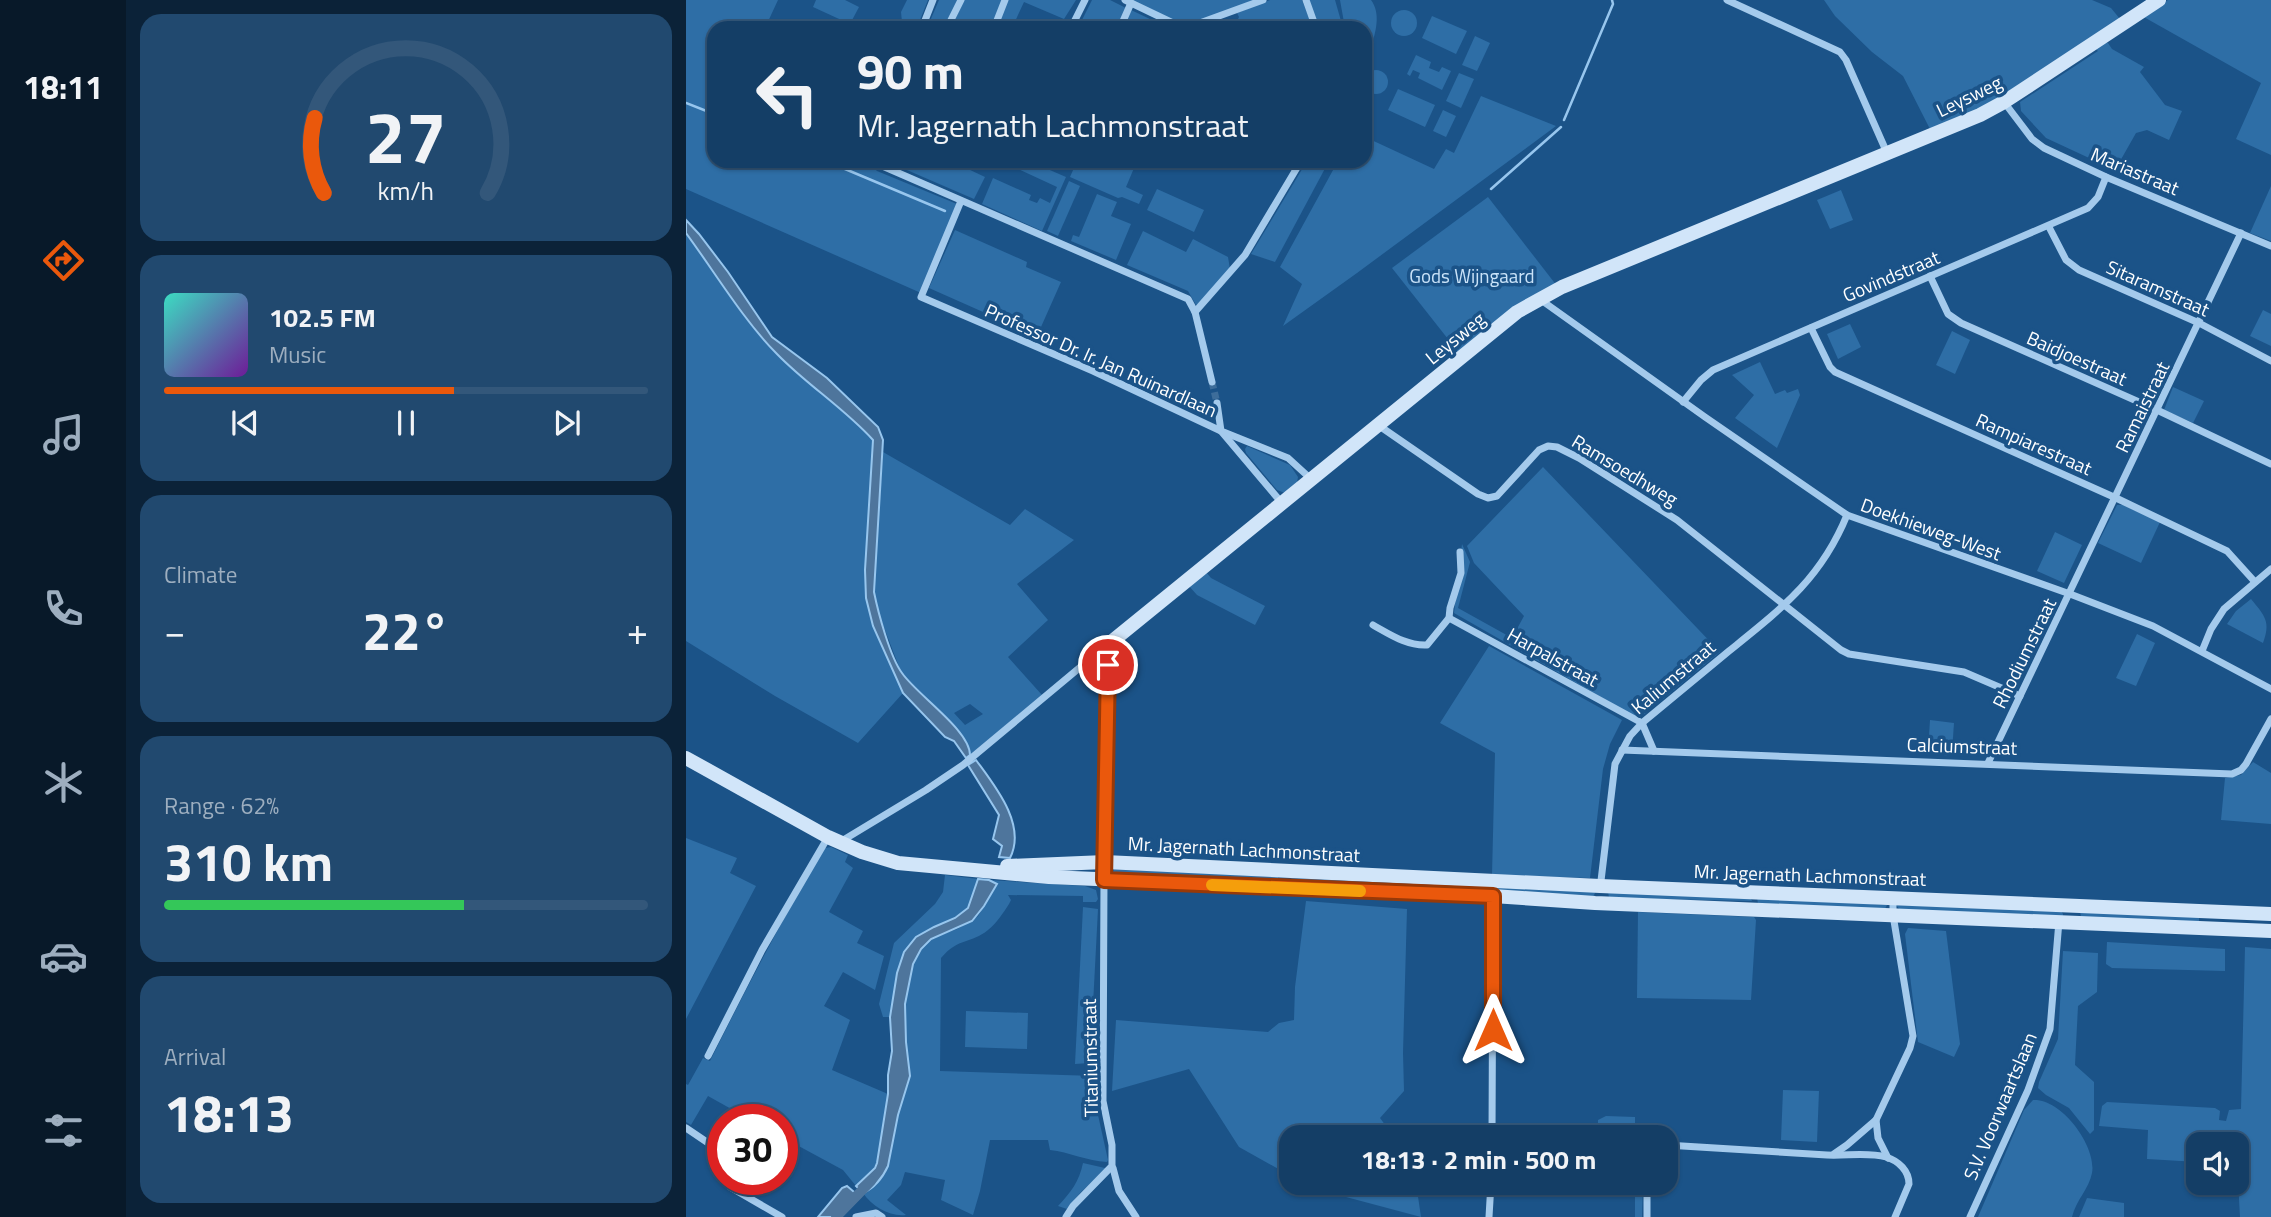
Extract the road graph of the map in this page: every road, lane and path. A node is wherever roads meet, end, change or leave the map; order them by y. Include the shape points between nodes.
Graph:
1 (933, 0) edge
2 (961, 0) edge
3 (1006, 0) edge
4 (1085, 0) edge
5 (1263, 0) edge
6 (1306, 0) edge
7 (1727, 0) edge
8 (2159, 0) edge
9 (1128, 1) edge
10 (925, 21) edge
11 (950, 21) edge
12 (996, 21) edge
13 (1074, 21) edge
14 (1122, 21) edge
15 (1169, 21) edge
16 (1204, 21) edge
17 (1314, 21) edge
18 (2004, 102) junction
19 (1886, 153) junction
20 (887, 168) edge
21 (1297, 168) edge
22 (2105, 177) junction
23 (961, 201) junction
24 (2049, 227) junction
25 (2241, 233) junction
26 (2271, 246) edge
27 (1930, 276) junction
28 (1540, 300) junction
29 (1195, 312) junction
30 (2199, 323) junction
31 (1811, 328) junction
32 (2271, 361) edge
33 (1212, 382) tunnel mouth
34 (1683, 402) junction
35 (1217, 404) tunnel mouth
36 (2157, 410) junction
37 (1378, 425) junction
38 (1222, 431) junction
39 (2271, 464) edge
40 (1311, 478) junction
41 (2116, 498) junction
42 (1281, 502) junction
43 (1847, 515) junction
44 (1460, 552) dead end
45 (2271, 569) edge
46 (2255, 582) junction
47 (2070, 594) junction
48 (1786, 605) junction
49 (1449, 618) junction
50 (1373, 625) dead end
51 (1110, 643) junction
52 (2202, 651) junction
53 (2271, 689) edge
54 (2020, 696) junction
55 (2271, 719) edge
56 (1642, 723) junction
57 (1622, 750) junction
58 (1654, 751) junction
59 (686, 758) edge
60 (1988, 763) junction
61 (833, 839) junction
62 (1105, 862) junction
63 (950, 868) junction
64 (1104, 880) junction
65 (1600, 886) junction
66 (1493, 896) junction
67 (1893, 898) junction
68 (1601, 903) junction
69 (2069, 906) junction
70 (2200, 911) junction
71 (2271, 914) edge
72 (1894, 915) junction
73 (2064, 921) junction
74 (2200, 928) junction
75 (2271, 931) edge
76 (708, 1056) dead end
77 (1876, 1120) junction
78 (1492, 1125) edge
79 (686, 1128) edge
80 (707, 1142) edge
81 (1678, 1146) edge
82 (1832, 1155) junction
83 (1888, 1158) junction
84 (1112, 1166) junction
85 (744, 1195) edge
86 (1490, 1195) edge
87 (1647, 1195) edge
88 (782, 1217) edge
89 (856, 1217) edge
90 (882, 1217) edge
91 (1066, 1217) edge
92 (1136, 1217) edge
93 (1489, 1217) edge
94 (1647, 1217) edge
95 (1895, 1217) edge
96 (1970, 1217) edge

1 - 10 street
2 - 11 street
3 - 12 street
4 - 13 street
5 - 16 street
6 - 17 street
7 - 19 street via 1840,52
8 - 18 main road, Leysweg
9 - 14 street
9 - 15 street
18 - 19 main road, Leysweg
18 - 22 street, Mariastraat via 2044,148
19 - 28 main road, Leysweg via 1562,286
20 - 23 street
21 - 29 street via 1245,255
22 - 24 street, Govindstraat via 2095,203
22 - 25 street, Mariastraat
23 - 29 street via 1188,299
23 - 38 street, Professor Dr. Ir. Jan Ruinardlaan via 921,297
24 - 27 street, Govindstraat
24 - 30 street, Sitaramstraat via 2072,266
25 - 26 street, Mariastraat
25 - 30 street, Ramaistraat
27 - 31 street, Govindstraat
27 - 36 street, Baidjoestraat via 1948,314 1961,323
28 - 34 street, Doekhieweg-West
28 - 37 main road, Leysweg via 1517,312
29 - 33 street
30 - 32 street, Sitaramstraat
30 - 36 street, Ramaistraat
31 - 34 street, Govindstraat via 1713,370
31 - 41 street, Rampiarestraat via 1835,372
34 - 43 street, Doekhieweg-West
35 - 38 street
36 - 39 street, Baidjoestraat
36 - 41 street, Ramaistraat
37 - 40 main road, Leysweg
37 - 48 street, Ramsoedhweg via 1488,498 1497,496 1539,450 1557,447 1677,520
38 - 40 street via 1288,458
38 - 42 street, Professor Dr. Ir. Jan Ruinardlaan
40 - 42 main road, Leysweg
41 - 46 street, Rampiarestraat via 2227,551
41 - 47 street, Ramaistraat
42 - 51 main road, Leysweg
43 - 47 street, Doekhieweg-West
43 - 48 street, Kaliumstraat via 1836,543
44 - 49 street via 1461,573
45 - 46 street
46 - 52 street via 2224,609
47 - 52 street, Doekhieweg-West via 2153,626
47 - 54 street, Rhodiumstraat
48 - 54 street via 1849,654 1964,672
48 - 56 street, Kaliumstraat
49 - 50 street via 1427,645 1416,646
49 - 56 street, Harpalstraat
51 - 61 street via 963,765
51 - 62 main road
52 - 53 street, Doekhieweg-West
54 - 60 street, Rhodiumstraat
55 - 60 street, Calciumstraat via 2246,764 2232,774
56 - 57 street, Kaliumstraat
56 - 58 street
57 - 58 street, Calciumstraat
57 - 65 street, Kaliumstraat via 1615,764
58 - 60 street, Calciumstraat
59 - 61 main road
61 - 63 main road via 898,863
61 - 76 street via 762,950
62 - 63 main road, Mr. Jagernath Lachmonstraat
62 - 64 main road
62 - 65 main road, Mr. Jagernath Lachmonstraat
63 - 64 main road, Mr. Jagernath Lachmonstraat
64 - 66 main road, Mr. Jagernath Lachmonstraat
64 - 84 street, Titaniumstraat via 1102,1101
65 - 67 main road, Mr. Jagernath Lachmonstraat
65 - 68 street, Kaliumstraat
66 - 68 main road, Mr. Jagernath Lachmonstraat
66 - 78 street
67 - 69 main road, Mr. Jagernath Lachmonstraat
67 - 72 street
68 - 72 main road, Mr. Jagernath Lachmonstraat
69 - 70 main road, Mr. Jagernath Lachmonstraat
69 - 73 main road
70 - 71 main road, Mr. Jagernath Lachmonstraat
70 - 74 main road
72 - 73 main road, Mr. Jagernath Lachmonstraat
72 - 77 street via 1913,1036
73 - 74 main road, Mr. Jagernath Lachmonstraat
73 - 96 street, S.V. Voorwaartslaan via 2047,1042
74 - 75 main road, Mr. Jagernath Lachmonstraat
77 - 82 street
77 - 83 street via 1878,1138
79 - 80 street
81 - 82 street
82 - 83 street
83 - 95 street via 1906,1171 1909,1179
84 - 91 street
84 - 92 street, Titaniumstraat via 1119,1191
85 - 88 street
86 - 93 street
87 - 94 street
89 - 90 street via 876,1213

